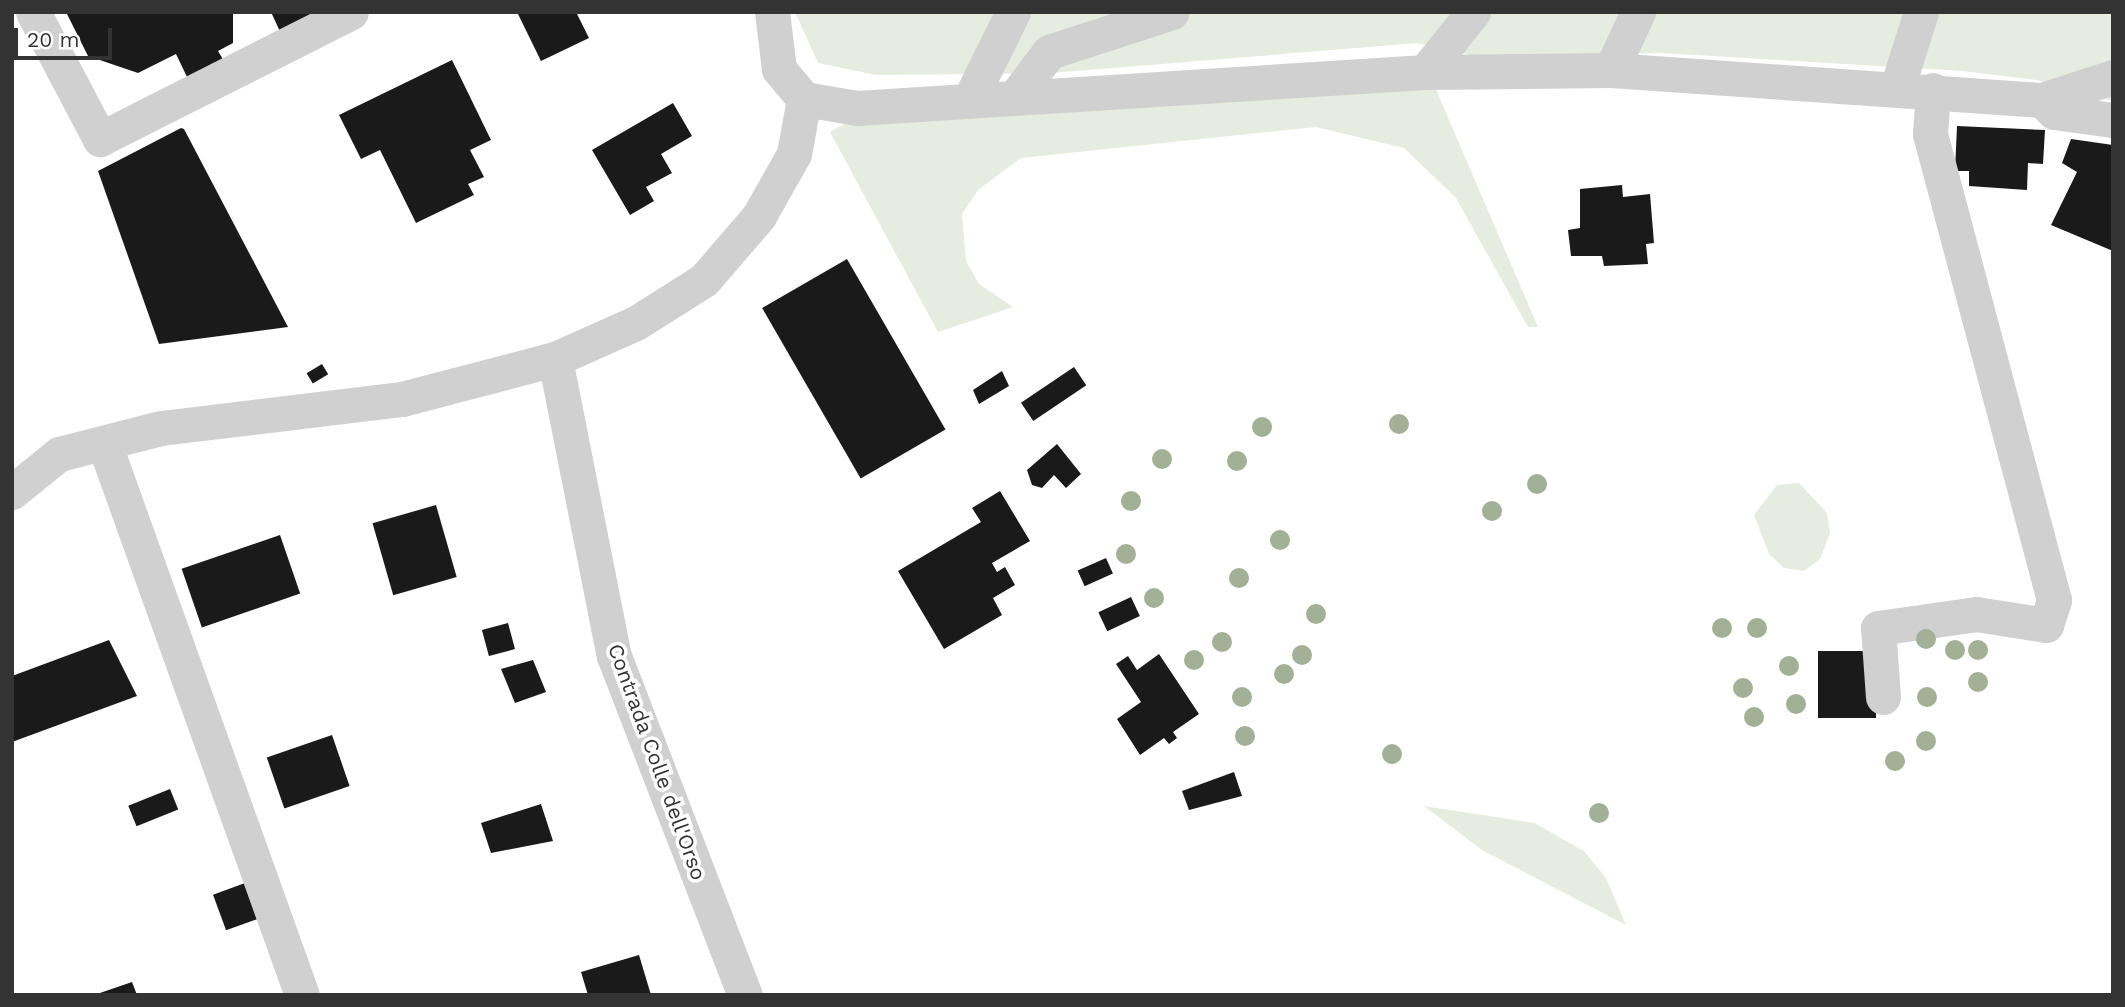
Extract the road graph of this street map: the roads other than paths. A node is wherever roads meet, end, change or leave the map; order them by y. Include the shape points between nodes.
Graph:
1 (33, 12) edge
2 (351, 12) edge
3 (772, 12) edge
4 (1013, 12) edge
5 (1172, 12) edge
6 (1473, 12) edge
7 (1638, 12) edge
8 (1921, 12) edge
9 (1611, 70) junction
10 (1425, 72) junction
11 (2113, 77) edge
12 (1898, 88) junction
13 (1933, 90) junction
14 (1015, 97) junction
15 (804, 99) junction
16 (970, 99) junction
17 (2042, 100) junction
18 (2113, 120) edge
19 (555, 359) junction
20 (104, 443) junction
21 (12, 492) edge
22 (1883, 697) dead end
23 (302, 995) edge
24 (745, 995) edge

1 - 2 street via 100,139
3 - 15 street via 779,69
4 - 16 street
5 - 14 street via 1049,52
6 - 10 street
7 - 9 street
8 - 12 street
9 - 10 street
9 - 12 street
10 - 14 street
11 - 17 street
12 - 13 street
13 - 17 street
13 - 22 street via 1930,134 2054,600 2046,625 1976,614 1878,628
14 - 16 street
15 - 16 street via 857,108
15 - 19 street via 794,154 759,216 704,280 636,323
17 - 18 street via 2054,113
19 - 20 street via 402,399 161,428
19 - 24 street, Contrada Colle dell'Orso via 614,656
20 - 21 street via 59,454
20 - 23 street

